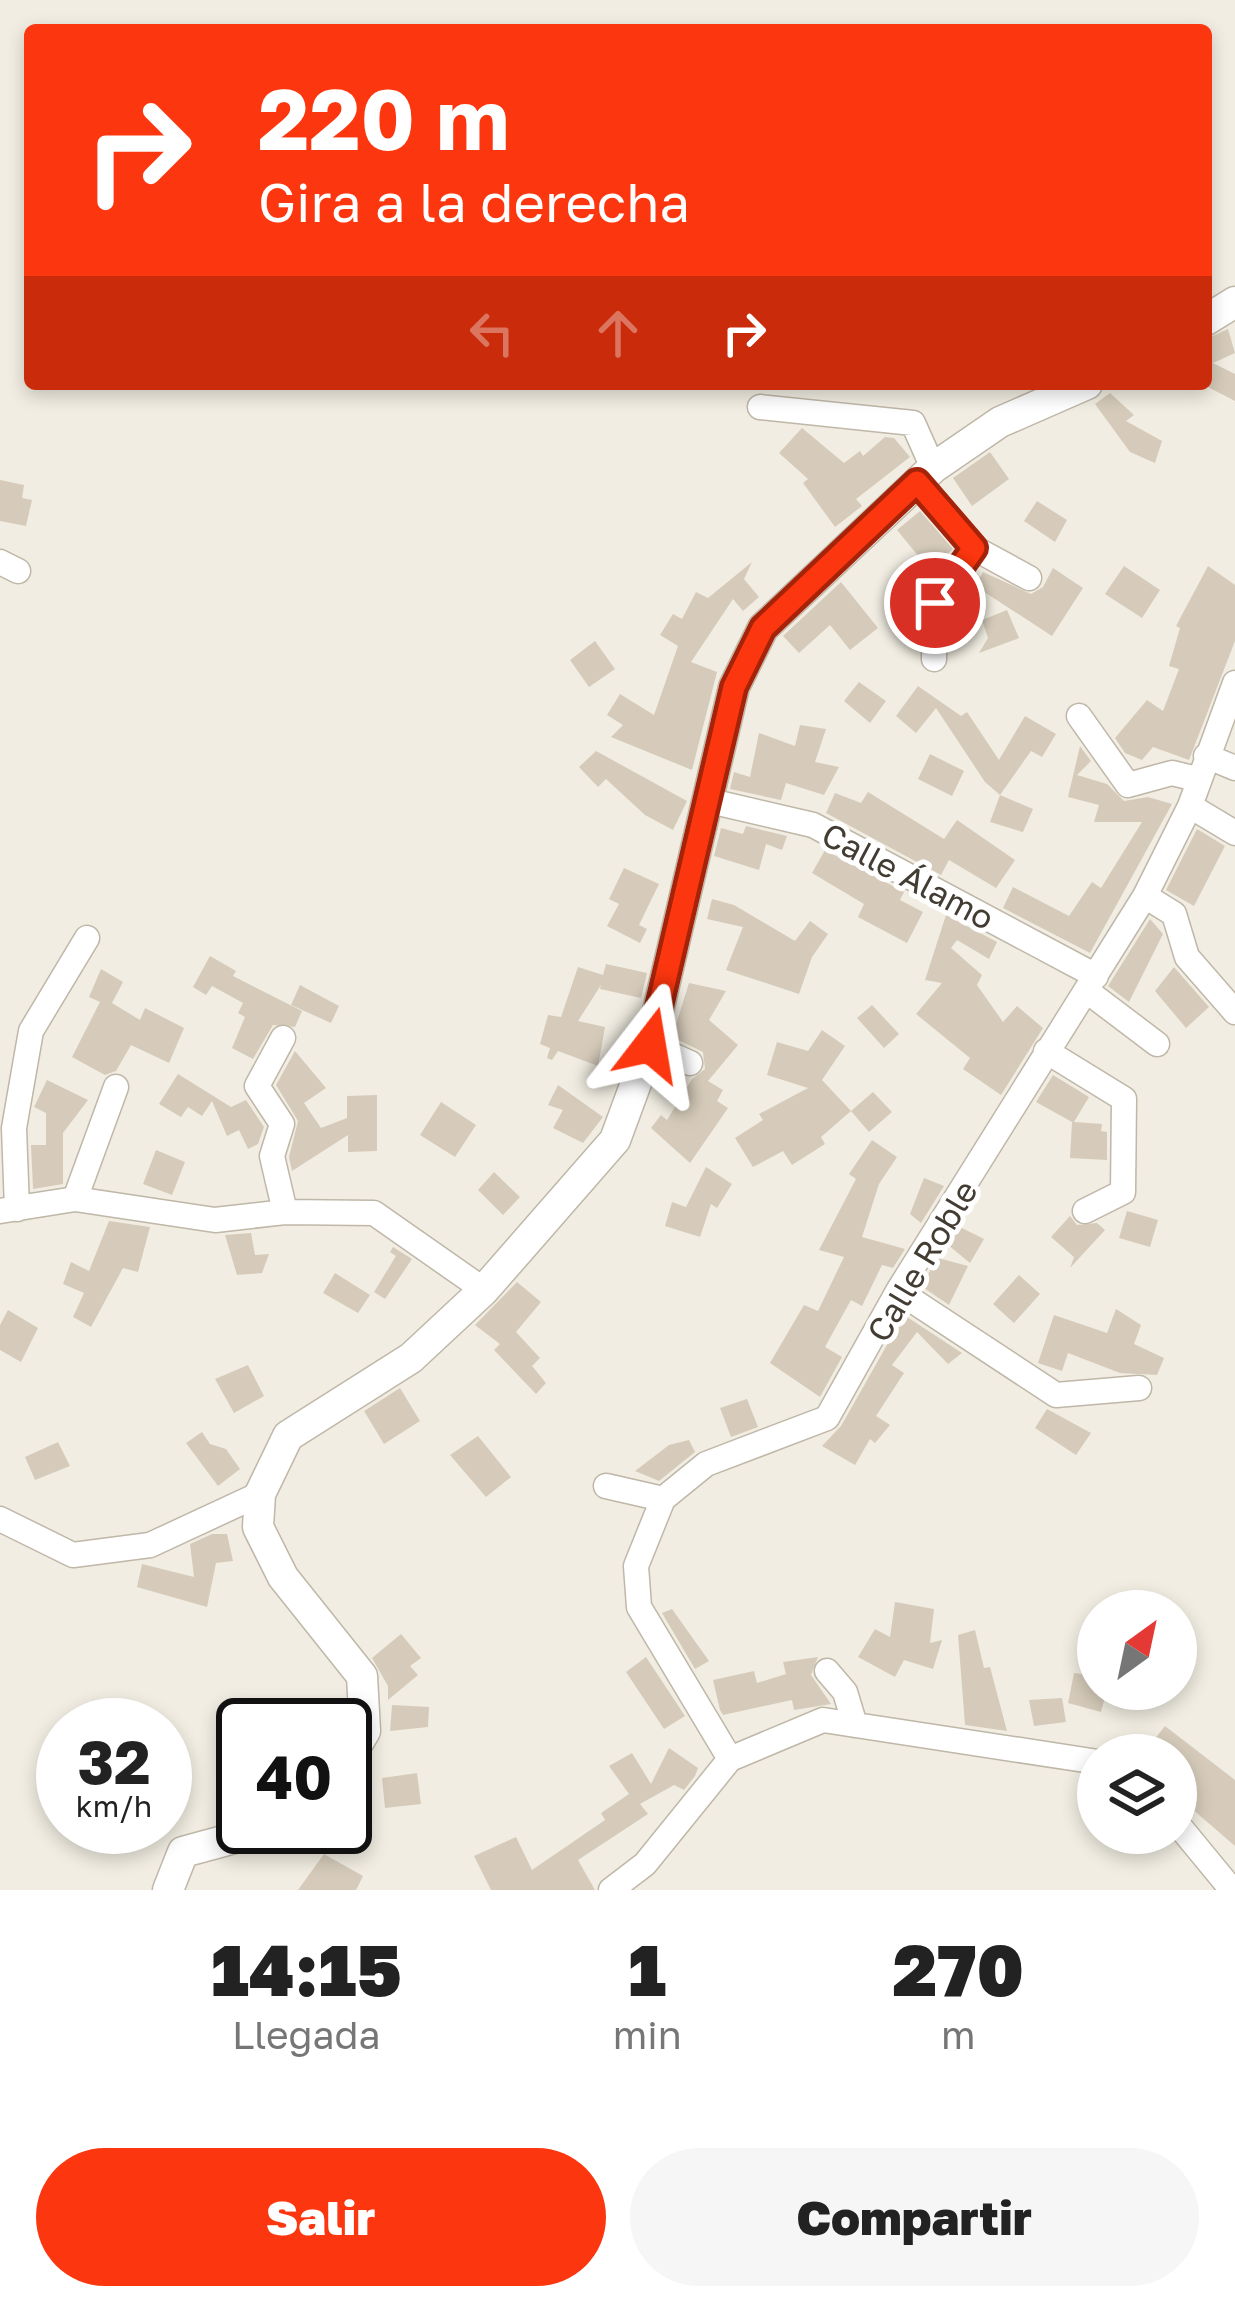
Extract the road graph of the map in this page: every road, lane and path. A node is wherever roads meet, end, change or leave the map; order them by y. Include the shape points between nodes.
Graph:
1 (1074, 390) edge
2 (760, 407) dead end
3 (925, 475) junction
4 (974, 548) junction
5 (1029, 578) dead end
6 (934, 659) dead end
7 (1235, 683) edge
8 (1078, 716) dead end
9 (1201, 768) junction
10 (1235, 768) edge
11 (710, 801) junction
12 (1190, 806) junction
13 (1235, 832) edge
14 (1144, 896) junction
15 (87, 938) dead end
16 (1091, 984) junction
17 (1235, 1012) edge
18 (283, 1038) dead end
19 (1157, 1044) dead end
20 (650, 1045) junction
21 (1046, 1051) junction
22 (690, 1063) dead end
23 (116, 1087) dead end
24 (75, 1199) junction
25 (9, 1210) edge
26 (1085, 1211) dead end
27 (285, 1212) junction
28 (484, 1290) junction
29 (898, 1291) junction
30 (1139, 1388) dead end
31 (606, 1486) dead end
32 (260, 1494) junction
33 (664, 1499) junction
34 (0, 1519) edge
35 (827, 1671) dead end
36 (363, 1698) edge
37 (855, 1726) junction
38 (730, 1759) junction
39 (1077, 1759) edge
40 (216, 1843) edge
41 (1197, 1848) edge
42 (168, 1890) edge
43 (610, 1890) edge
44 (1232, 1890) edge

1 - 3 street via 1000,422
2 - 3 street via 913,423
3 - 4 street
3 - 11 street via 763,628 734,687
4 - 5 street
4 - 6 street via 935,603
7 - 9 street, Calle Roble
8 - 9 street via 1128,784
9 - 10 street
9 - 12 street, Calle Roble
11 - 16 street, Calle Álamo via 813,825
11 - 20 street
12 - 13 street
12 - 14 street, Calle Roble
14 - 16 street, Calle Roble
14 - 17 street via 1174,914 1187,957
15 - 25 street via 31,1031
16 - 19 street, Calle Álamo
16 - 21 street, Calle Roble
18 - 27 street via 257,1086 282,1124 272,1156
20 - 22 street
20 - 28 street via 615,1140
21 - 26 street via 1124,1099 1123,1192
21 - 29 street, Calle Roble
23 - 24 street
24 - 25 street
24 - 27 street via 215,1220
27 - 28 street via 374,1213
28 - 32 street via 410,1358 288,1436
29 - 30 street via 1056,1395
29 - 33 street, Calle Roble via 827,1418 706,1464
31 - 33 street
32 - 34 street via 150,1545 74,1555
32 - 36 street via 258,1527 283,1577 362,1676
33 - 38 street, Calle Roble via 636,1567 639,1607
35 - 37 street via 845,1692
37 - 38 street via 823,1720
37 - 39 street
38 - 43 street via 645,1864
40 - 42 street via 183,1852
41 - 44 street

